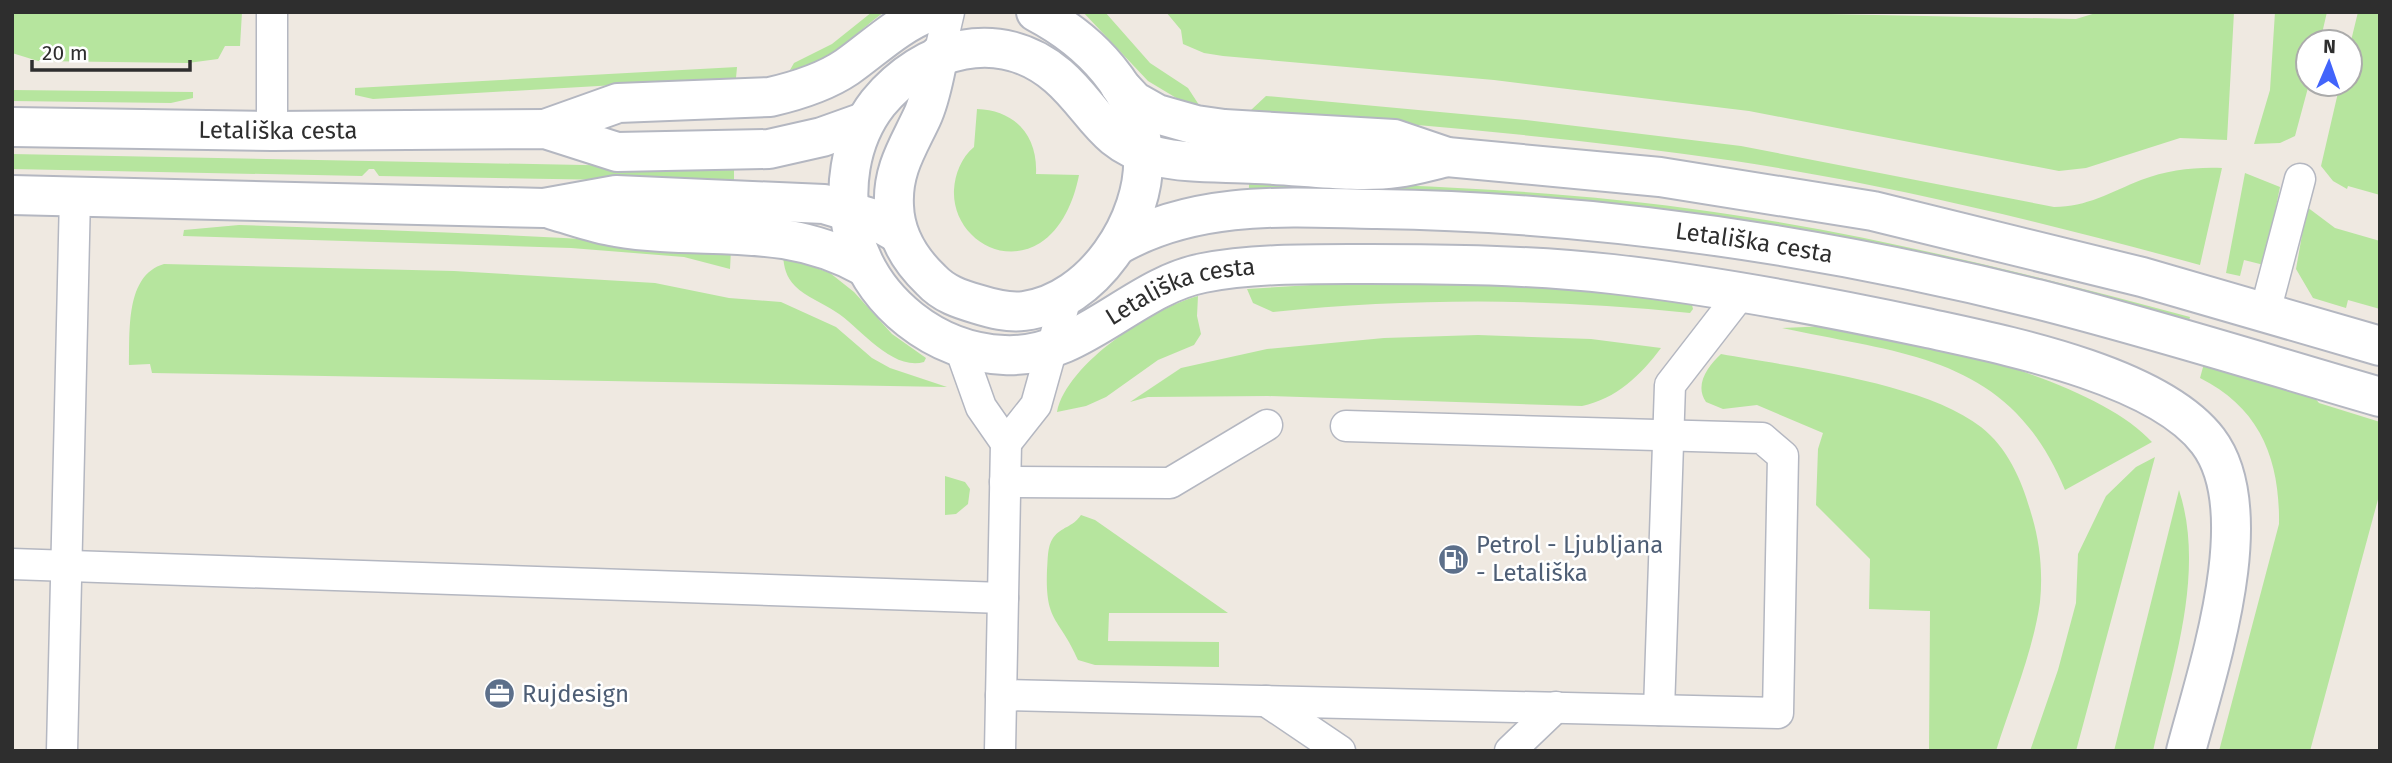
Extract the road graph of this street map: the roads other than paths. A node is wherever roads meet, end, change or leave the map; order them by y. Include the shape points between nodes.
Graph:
1 (272, 12) edge
2 (930, 12) edge
3 (949, 12) edge
4 (1052, 17) edge
5 (939, 55) junction
6 (1120, 86) junction
7 (864, 122) junction
8 (12, 127) edge
9 (545, 129) junction
10 (272, 131) junction
11 (1143, 153) junction
12 (1447, 157) junction
13 (2300, 179) dead end
14 (12, 195) edge
15 (75, 196) junction
16 (544, 208) junction
17 (848, 209) junction
18 (899, 234) junction
19 (1118, 245) junction
20 (865, 267) junction
21 (1742, 292) junction
22 (1067, 294) junction
23 (2036, 299) junction
24 (1819, 305) junction
25 (2265, 312) junction
26 (2380, 346) edge
27 (1053, 347) junction
28 (960, 348) junction
29 (2380, 397) edge
30 (1267, 425) dead end
31 (1346, 426) dead end
32 (1669, 433) junction
33 (1006, 443) junction
34 (1005, 482) junction
35 (12, 564) edge
36 (66, 566) junction
37 (1003, 598) junction
38 (1001, 695) junction
39 (1266, 701) junction
40 (1556, 707) junction
41 (1659, 710) junction
42 (62, 751) edge
43 (1000, 751) edge
44 (1340, 751) edge
45 (1510, 751) edge
46 (2186, 751) edge

1 - 10 lane
2 - 9 main road, Letališka cesta via 845,69 788,93 618,103
3 - 5 lane
4 - 6 main road, Letališka cesta via 1093,52
5 - 7 main road, Letališka cesta via 892,88
5 - 11 main road, Letališka cesta via 999,49 1039,63 1073,91 1102,128
5 - 18 main road, Letališka cesta via 923,116 900,158 895,180
6 - 11 main road, Letališka cesta
6 - 12 main road, Letališka cesta via 1134,101 1176,121 1224,129 1394,139
7 - 9 main road, Letališka cesta via 769,149 617,152
7 - 17 main road, Letališka cesta via 851,167
8 - 10 main road, Letališka cesta
9 - 10 main road, Letališka cesta
11 - 12 main road, Letališka cesta via 1200,161 1392,169
11 - 19 main road, Letališka cesta via 1140,189
12 - 25 main road, Letališka cesta via 1660,177 1789,195 2027,247
13 - 25 lane
14 - 15 main road, Letališka cesta
15 - 16 main road, Letališka cesta
15 - 36 lane
16 - 17 main road, Letališka cesta via 616,195 824,204
16 - 20 main road, Letališka cesta via 617,227 789,238 832,250
17 - 18 main road, Letališka cesta
17 - 20 main road, Letališka cesta
18 - 22 main road, Letališka cesta via 923,272 954,297 1000,311 1024,311
19 - 22 main road, Letališka cesta
19 - 23 main road, Letališka cesta via 1161,224 1250,208 1472,212 1793,248
20 - 28 main road, Letališka cesta via 896,309
21 - 24 main road, Letališka cesta
21 - 27 main road, Letališka cesta via 1609,273 1461,265 1328,264 1222,270 1156,289
21 - 32 lane via 1670,385
22 - 27 lane
23 - 24 main road
23 - 29 main road, Letališka cesta
24 - 46 main road via 1993,342 2102,376 2168,406 2208,441 2222,467 2230,499 2231,551
25 - 26 main road, Letališka cesta
27 - 28 main road, Letališka cesta via 1003,356
27 - 33 lane via 1036,405
28 - 33 lane via 981,407
30 - 34 lane via 1170,483
31 - 32 lane
32 - 41 lane
32 - 41 lane via 1762,438 1783,456 1778,713
33 - 34 lane
34 - 37 lane
35 - 36 lane
36 - 37 lane
36 - 42 lane
37 - 38 lane
38 - 39 lane
38 - 43 lane
39 - 40 lane
39 - 44 lane
40 - 41 lane
40 - 45 lane

